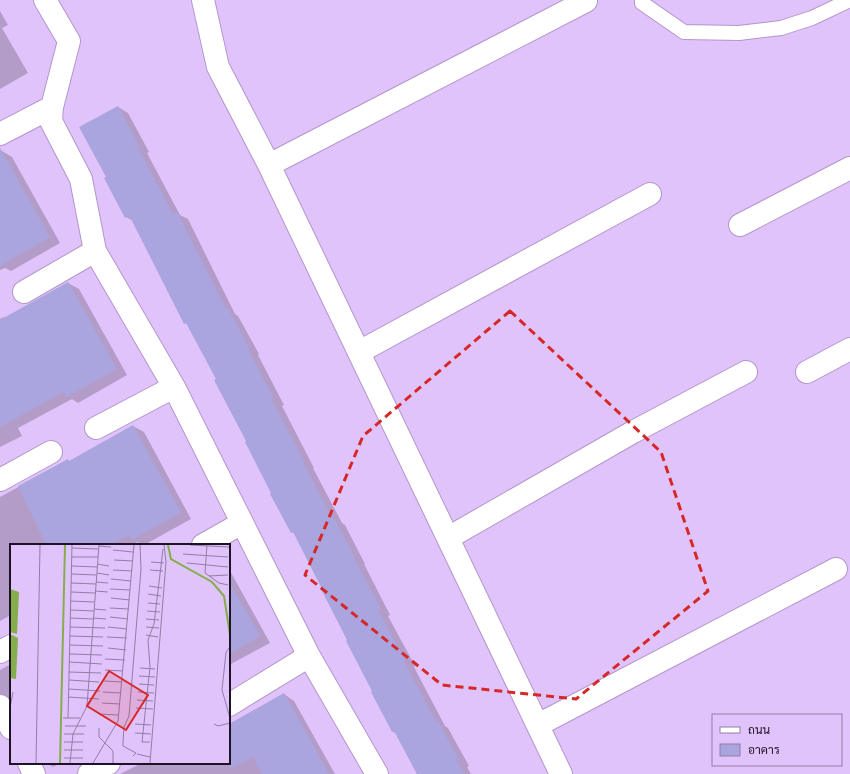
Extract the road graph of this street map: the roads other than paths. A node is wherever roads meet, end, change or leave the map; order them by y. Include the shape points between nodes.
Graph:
1 (45, 0) edge
2 (203, 0) edge
3 (642, 0) edge
4 (850, 0) edge
5 (586, 1) dead end
6 (52, 107) junction
7 (0, 134) edge
8 (269, 165) junction
9 (850, 168) edge
10 (650, 194) dead end
11 (740, 225) dead end
12 (95, 251) junction
13 (24, 292) dead end
14 (850, 349) edge
15 (359, 352) junction
16 (746, 372) dead end
17 (807, 372) dead end
18 (174, 387) junction
19 (96, 428) dead end
20 (51, 452) dead end
21 (0, 480) edge
22 (242, 524) junction
23 (448, 538) junction
24 (205, 544) edge
25 (836, 569) dead end
26 (10, 647) edge
27 (0, 652) edge
28 (309, 656) junction
29 (230, 704) edge
30 (0, 706) edge
31 (538, 725) junction
32 (10, 726) edge
33 (29, 764) edge
34 (107, 764) edge
35 (34, 774) edge
36 (89, 774) edge
37 (376, 774) edge
38 (561, 774) edge

1 - 6 street via 69,41
2 - 8 street via 218,67
3 - 4 lane via 642,4 684,32 739,33 782,28 812,18
5 - 8 street
6 - 7 street
6 - 12 street via 51,121 81,179
8 - 15 street
9 - 11 street
10 - 15 street
12 - 13 street
12 - 18 street
14 - 17 street
15 - 23 street
16 - 23 street via 634,432
18 - 19 street
18 - 22 street
20 - 21 street
22 - 24 street
22 - 28 street
23 - 31 street
25 - 31 street
26 - 27 street
28 - 29 street
28 - 37 street
30 - 32 street
31 - 38 street
33 - 35 street
34 - 36 street

